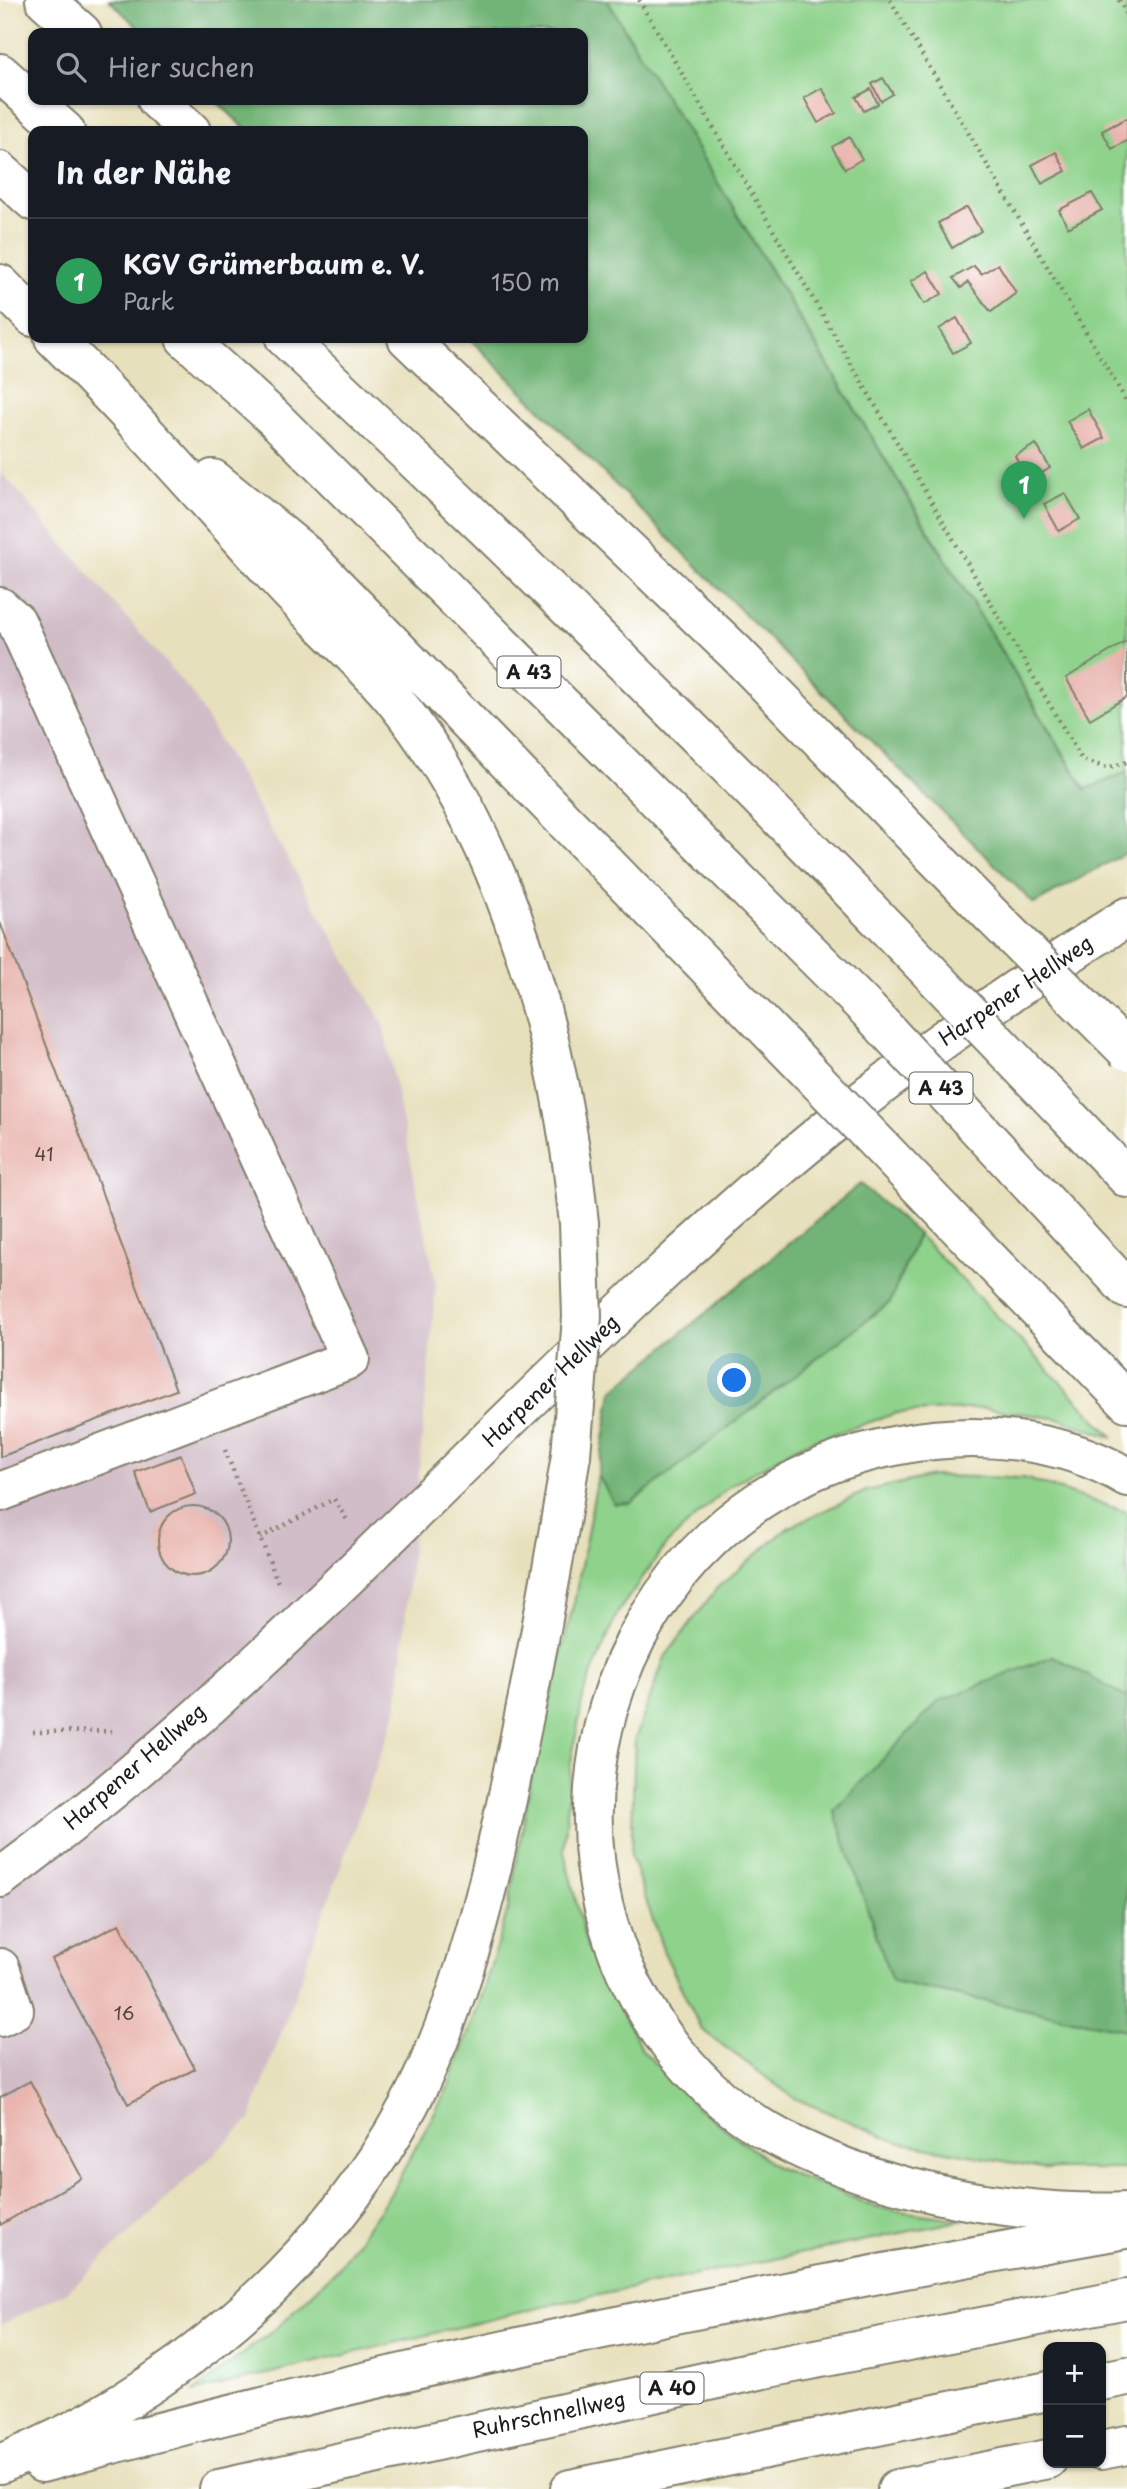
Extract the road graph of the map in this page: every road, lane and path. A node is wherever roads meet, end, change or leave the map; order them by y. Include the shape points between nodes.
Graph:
1 (45, 0) edge
2 (639, 0) edge
3 (890, 0) edge
4 (1119, 0) edge
5 (1127, 15) edge
6 (76, 28) edge
7 (0, 73) edge
8 (28, 98) edge
9 (36, 105) edge
10 (162, 105) edge
11 (59, 126) edge
12 (186, 126) edge
13 (0, 171) edge
14 (28, 196) edge
15 (0, 284) edge
16 (28, 312) edge
17 (59, 343) edge
18 (191, 343) edge
19 (290, 343) edge
20 (412, 343) edge
21 (1127, 402) edge
22 (119, 403) junction
23 (0, 607) edge
24 (1127, 762) edge
25 (1127, 917) edge
26 (1127, 1051) edge
27 (1127, 1178) edge
28 (1127, 1289) edge
29 (1127, 1402) edge
30 (210, 1412) junction
31 (1127, 1477) edge
32 (0, 1492) edge
33 (260, 1538) junction
34 (370, 1555) junction
35 (295, 1625) junction
36 (180, 1731) junction
37 (33, 1732) dead end
38 (0, 1878) edge
39 (0, 1968) edge
40 (0, 2017) edge
41 (1127, 2213) edge
42 (1127, 2228) edge
43 (1127, 2299) edge
44 (1127, 2376) edge
45 (1106, 2380) edge
46 (1043, 2392) edge
47 (1127, 2445) edge
48 (1106, 2449) edge
49 (1043, 2460) edge
50 (0, 2464) edge
51 (0, 2475) edge
52 (219, 2489) edge
53 (570, 2489) edge
54 (897, 2489) edge

1 - 6 main road
2 - 24 path via 1083,760 1107,768
3 - 21 path
4 - 5 path
7 - 8 main road
9 - 11 main road
10 - 12 main road
13 - 14 main road
15 - 16 main road
17 - 22 main road
18 - 28 main road, A 43, bridge via 274,418 868,1010
19 - 27 main road, bridge via 740,776
20 - 26 main road, bridge via 736,653
22 - 29 main road, bridge via 304,553
22 - 50 main road, bridge via 391,697 453,788 489,865 555,1057 579,1223 582,1317 571,1455 538,1650 484,1900 411,2101 392,2137 334,2218 271,2288 118,2405
23 - 30 main road via 16,621 351,1359
25 - 34 main road, Harpener Hellweg via 945,1037 844,1115 646,1291
30 - 32 main road
30 - 33 path
31 - 41 main road via 1055,1447 965,1437 924,1440 874,1449 829,1465 780,1488 740,1515 679,1575 643,1626 617,1675 603,1725 594,1790 593,1856 602,1908 617,1955 636,1993 683,2061 748,2119 834,2165 884,2180 1030,2208
33 - 34 path via 334,1499
33 - 35 path
34 - 35 main road, Harpener Hellweg
35 - 36 main road, Harpener Hellweg
36 - 37 path
36 - 38 main road, Harpener Hellweg
39 - 40 main road via 14,2010
42 - 51 main road via 454,2362 190,2424
43 - 52 main road, Ruhrschnellweg / A 40 via 763,2369
44 - 45 main road
46 - 53 main road
47 - 48 main road
49 - 54 main road

